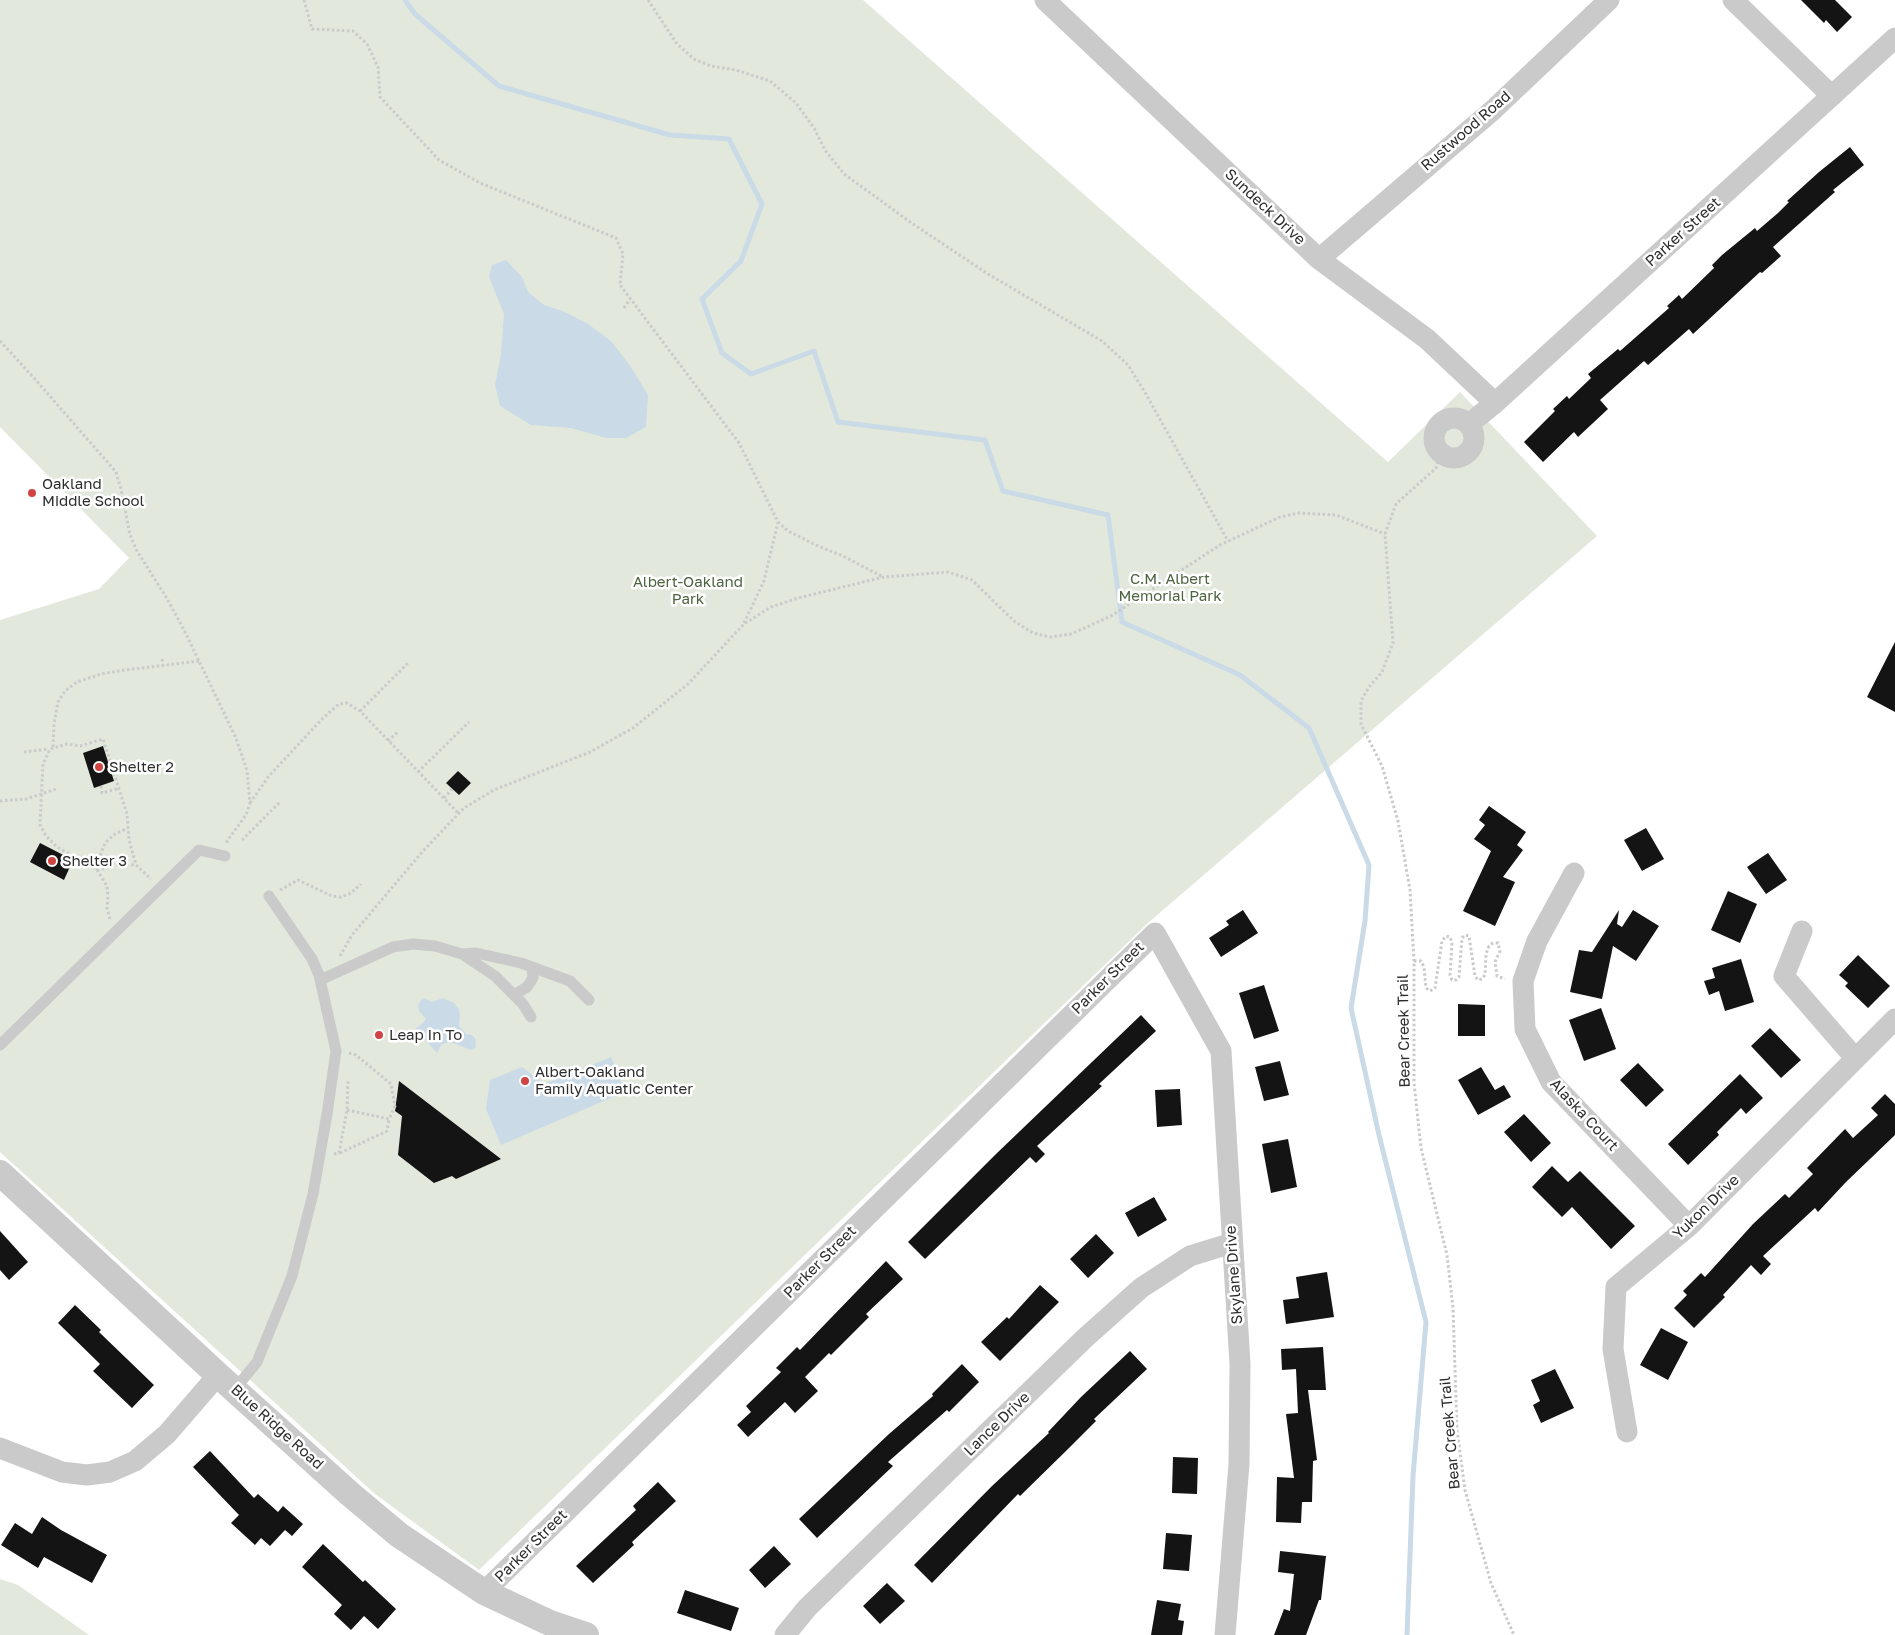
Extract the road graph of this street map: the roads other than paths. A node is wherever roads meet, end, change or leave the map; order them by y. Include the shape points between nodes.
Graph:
1 (1045, 0) edge
2 (1609, 0) edge
3 (1733, 0) edge
4 (1895, 40) edge
5 (1832, 96) junction
6 (1319, 258) junction
7 (1495, 403) junction
8 (1469, 424) junction
9 (225, 856) road end
10 (1574, 873) dead end
11 (269, 896) road end
12 (1802, 931) dead end
13 (1155, 933) joint
14 (462, 954) junction
15 (532, 967) junction
16 (320, 977) junction
17 (514, 995) junction
18 (589, 1000) dead end
19 (531, 1017) dead end
20 (1895, 1019) edge
21 (0, 1045) edge
22 (1856, 1058) junction
23 (0, 1173) edge
24 (1689, 1226) junction
25 (1232, 1243) junction
26 (227, 1382) junction
27 (1627, 1432) dead end
28 (0, 1448) edge
29 (484, 1592) junction
30 (586, 1635) edge
31 (785, 1635) edge
32 (1225, 1635) edge

1 - 6 street, Sundeck Drive
2 - 6 street, Rustwood Road via 1493,110
3 - 5 street
4 - 5 street, Parker Street
5 - 7 street, Parker Street
6 - 7 street, Sundeck Drive via 1427,339
7 - 8 street, Parker Street
8 - 8 street via 1475,437 1466,454 1453,458 1440,452 1434,434 1441,423 1452,418
9 - 21 lane via 199,850
10 - 24 street, Alaska Court via 1537,941 1523,981 1525,1029 1551,1082
11 - 16 lane via 312,959
12 - 22 street via 1784,976
13 - 25 street, Skylane Drive via 1221,1051
13 - 29 street, Parker Street
14 - 15 lane via 476,953
14 - 16 lane via 435,946 413,944 393,947
14 - 17 lane via 495,976
15 - 17 lane via 533,978 527,987
15 - 18 lane via 570,981
16 - 26 lane via 336,1051 313,1194 292,1276 257,1362
17 - 19 lane
20 - 22 street, Yukon Drive
22 - 24 street, Yukon Drive
23 - 26 street, Blue Ridge Road
24 - 27 street, Yukon Drive via 1616,1287 1613,1349
25 - 31 street, Lance Drive via 1190,1256 1141,1288 1085,1338 807,1608
25 - 32 street, Skylane Drive via 1240,1364 1239,1464
26 - 28 street via 135,1461 110,1472 87,1475 62,1472
26 - 29 street, Blue Ridge Road via 400,1535
29 - 30 street, Blue Ridge Road via 550,1623

